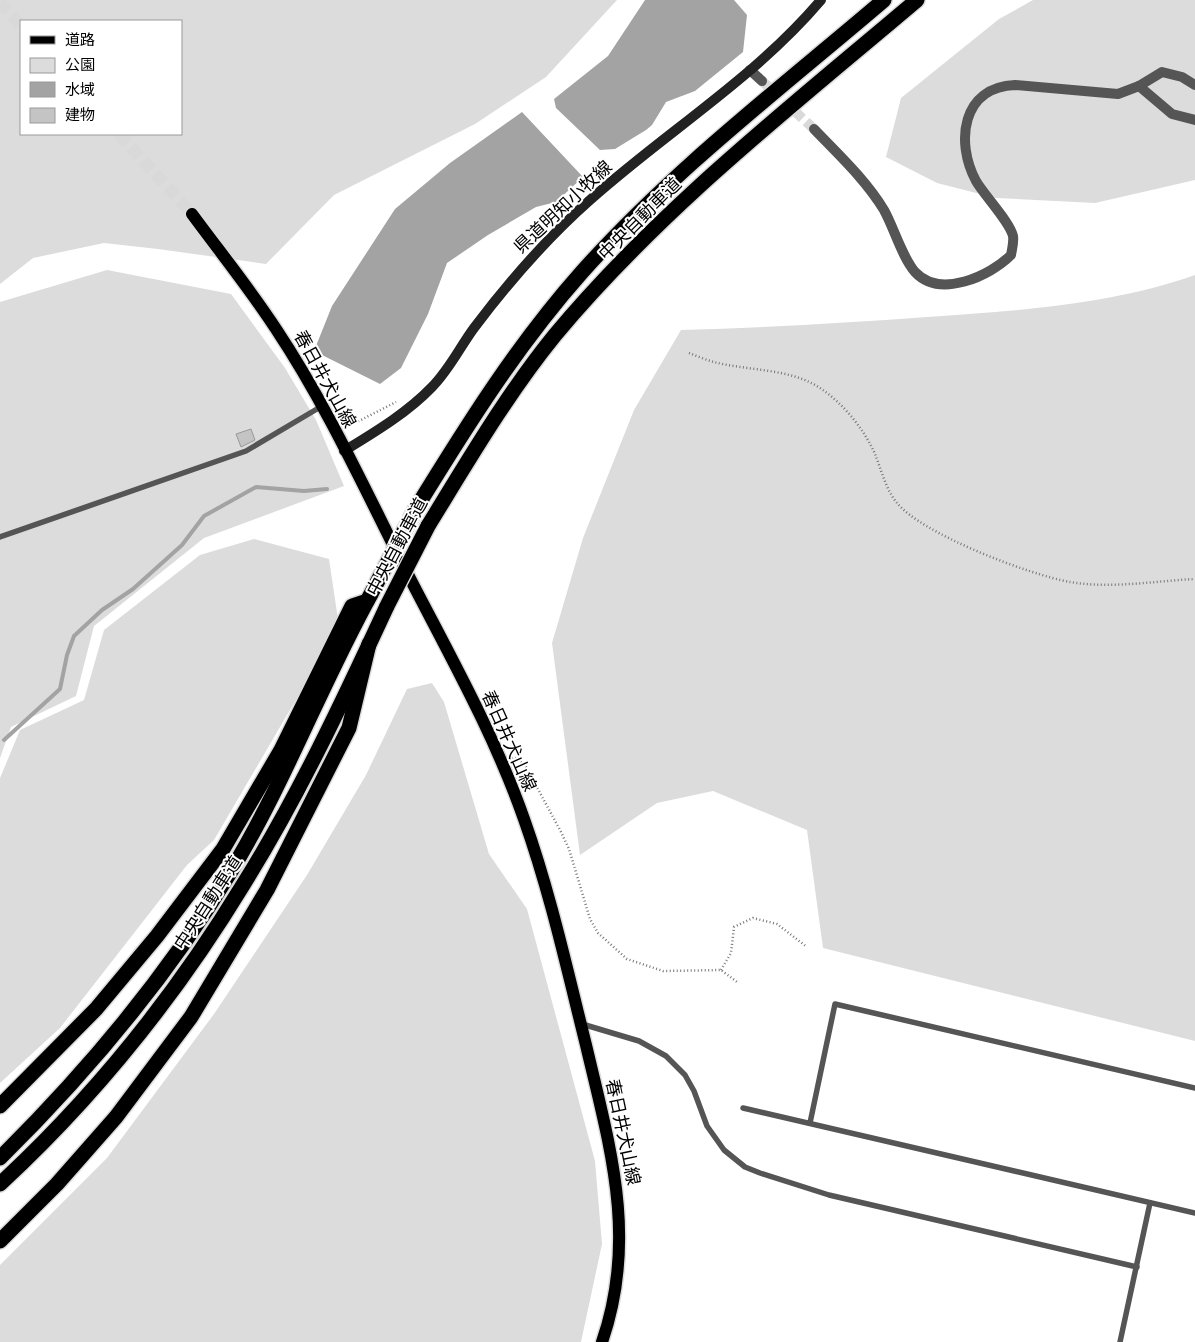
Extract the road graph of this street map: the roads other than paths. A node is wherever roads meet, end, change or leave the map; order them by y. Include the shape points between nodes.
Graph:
1 (821, 0) edge
2 (884, 0) edge
3 (917, 0) edge
4 (750, 70) junction
5 (762, 81) tunnel mouth
6 (1195, 85) edge
7 (1139, 86) junction
8 (1195, 120) edge
9 (814, 129) tunnel mouth
10 (192, 214) tunnel mouth
11 (322, 406) junction
12 (344, 451) junction
13 (0, 537) edge
14 (369, 598) junction
15 (369, 644) junction
16 (580, 1023) junction
17 (1195, 1088) edge
18 (0, 1106) edge
19 (743, 1108) dead end
20 (810, 1123) junction
21 (0, 1158) edge
22 (0, 1184) edge
23 (1150, 1203) junction
24 (1195, 1213) edge
25 (0, 1241) edge
26 (1137, 1268) junction
27 (602, 1342) edge
28 (1120, 1342) edge

1 - 4 main road, 県道明知小牧線 via 795,30
2 - 14 highway, 中央自動車道, bridge via 697,158 582,272 532,332 476,411 415,510
3 - 15 highway, 中央自動車道, bridge via 713,172 656,226 555,336 496,415 428,526
4 - 5 street
4 - 12 main road, 県道明知小牧線 via 589,200 522,268 433,386 394,420
6 - 7 street via 1182,77 1162,72
7 - 8 street via 1172,114
7 - 9 street via 1118,94 999,86 981,96 968,112 965,139 970,167 1013,235 1012,255 1000,266 978,277 948,284 925,280 914,270 883,209
10 - 11 main road, 春日井犬山線 via 276,329
11 - 12 main road, 春日井犬山線
11 - 13 lane via 246,451
12 - 16 main road, 春日井犬山線 via 486,725 502,763 543,874
14 - 18 highway via 352,606 281,750 223,849 96,1009
14 - 21 highway, 中央自動車道 via 232,870 190,934 132,1014 86,1069
15 - 22 highway, 中央自動車道 via 275,830 204,946 105,1075
15 - 25 highway via 349,728 267,890 191,1017 116,1118 58,1184
16 - 26 lane via 639,1040 666,1056 685,1075 707,1126 724,1150 745,1167 829,1195
16 - 27 main road, 春日井犬山線 via 617,1184 620,1234 617,1280 610,1320
17 - 20 lane via 836,1004
19 - 20 lane
20 - 23 lane
23 - 24 lane
23 - 26 lane
26 - 28 lane

